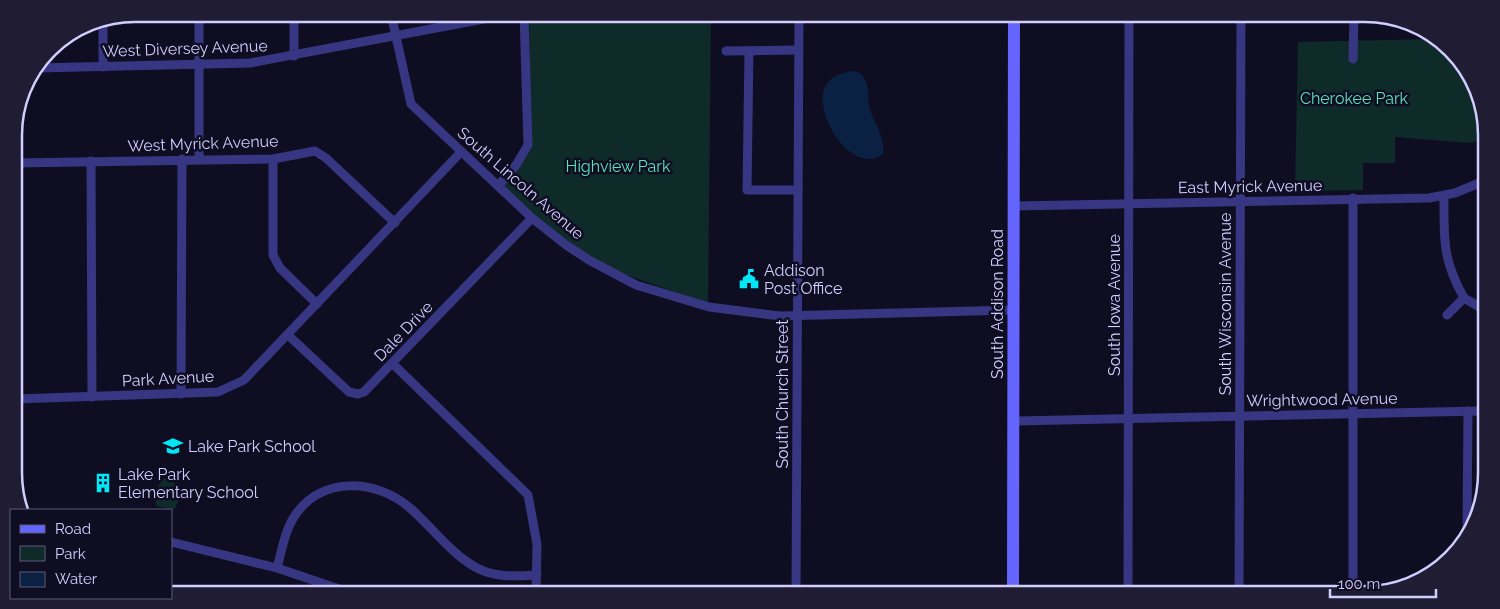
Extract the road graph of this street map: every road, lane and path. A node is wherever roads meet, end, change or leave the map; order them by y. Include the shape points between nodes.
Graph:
1 (799, 22) edge
2 (1014, 22) edge
3 (1129, 22) edge
4 (1241, 22) edge
5 (1354, 22) edge
6 (199, 23) edge
7 (294, 23) edge
8 (393, 23) edge
9 (455, 23) edge
10 (524, 23) edge
11 (103, 27) edge
12 (396, 36) junction
13 (798, 50) junction
14 (726, 51) dead end
15 (748, 51) junction
16 (294, 56) junction
17 (1353, 59) dead end
18 (199, 65) junction
19 (102, 67) junction
20 (45, 68) edge
21 (461, 152) junction
22 (182, 159) junction
23 (199, 159) junction
24 (273, 159) junction
25 (91, 161) junction
26 (23, 163) edge
27 (1478, 183) edge
28 (498, 186) junction
29 (798, 190) junction
30 (1444, 196) junction
31 (1353, 198) junction
32 (1240, 200) junction
33 (1128, 203) junction
34 (1013, 206) junction
35 (532, 218) junction
36 (394, 223) junction
37 (1464, 298) junction
38 (317, 304) junction
39 (1478, 307) edge
40 (1013, 310) junction
41 (1448, 315) dead end
42 (797, 316) junction
43 (288, 335) junction
44 (394, 364) junction
45 (181, 394) junction
46 (92, 397) junction
47 (22, 399) edge
48 (1468, 411) junction
49 (1478, 411) edge
50 (1353, 414) junction
51 (1240, 416) junction
52 (1130, 418) junction
53 (1013, 421) junction
54 (1467, 522) edge
55 (172, 542) edge
56 (277, 568) junction
57 (537, 575) junction
58 (330, 586) edge
59 (536, 586) edge
60 (796, 586) edge
61 (1012, 586) edge
62 (1128, 586) edge
63 (1239, 586) edge
64 (1353, 586) edge

1 - 13 street, South Church Street
2 - 34 street, South Addison Road
3 - 33 street, South Iowa Avenue
4 - 32 street, South Wisconsin Avenue
5 - 17 street
6 - 18 street
7 - 16 street
8 - 12 street, South Lincoln Avenue
9 - 12 street, West Diversey Avenue
10 - 28 street via 528,146
11 - 19 street
12 - 16 street, West Diversey Avenue
12 - 21 street, South Lincoln Avenue via 411,104
13 - 15 street
13 - 29 street, South Church Street
14 - 15 street
15 - 29 street via 747,190
16 - 18 street, West Diversey Avenue via 250,63
18 - 19 street, West Diversey Avenue
18 - 23 street
19 - 20 street, West Diversey Avenue
21 - 28 street, South Lincoln Avenue
21 - 36 street, Park Avenue
22 - 23 street, West Myrick Avenue
22 - 25 street, West Myrick Avenue
22 - 45 street
23 - 24 street, West Myrick Avenue
24 - 36 street, West Myrick Avenue via 315,150
24 - 38 street via 272,249 275,261
25 - 26 street, West Myrick Avenue
25 - 46 street
27 - 30 street, East Myrick Avenue
28 - 35 street, South Lincoln Avenue
29 - 42 street, South Church Street
30 - 31 street, East Myrick Avenue
30 - 37 street via 1445,253
31 - 32 street, East Myrick Avenue
31 - 50 street
32 - 33 street, East Myrick Avenue
32 - 51 street, South Wisconsin Avenue
33 - 34 street, East Myrick Avenue
33 - 52 street, South Iowa Avenue
34 - 40 street, South Addison Road
35 - 42 street, South Lincoln Avenue via 589,260 651,291 715,308
35 - 44 street, Dale Drive
36 - 38 street, Park Avenue
37 - 39 street
37 - 41 street
38 - 43 street, Park Avenue
40 - 42 street, South Lincoln Avenue
40 - 53 street, South Addison Road
42 - 60 street, South Church Street
43 - 44 street, Dale Drive via 353,394 364,392
43 - 45 street, Park Avenue via 244,380 218,392
44 - 57 street via 528,495 536,526
45 - 46 street, Park Avenue
46 - 47 street, Park Avenue
48 - 49 street, Wrightwood Avenue
48 - 50 street, Wrightwood Avenue
48 - 54 street
50 - 51 street, Wrightwood Avenue
50 - 64 street
51 - 52 street, Wrightwood Avenue
51 - 63 street, South Wisconsin Avenue
52 - 53 street, Wrightwood Avenue
52 - 62 street, South Iowa Avenue
53 - 61 street, South Addison Road
55 - 56 street
56 - 57 street via 290,523 303,505 322,492 354,486 376,489 397,498 476,568 500,576
56 - 58 street
57 - 59 street

